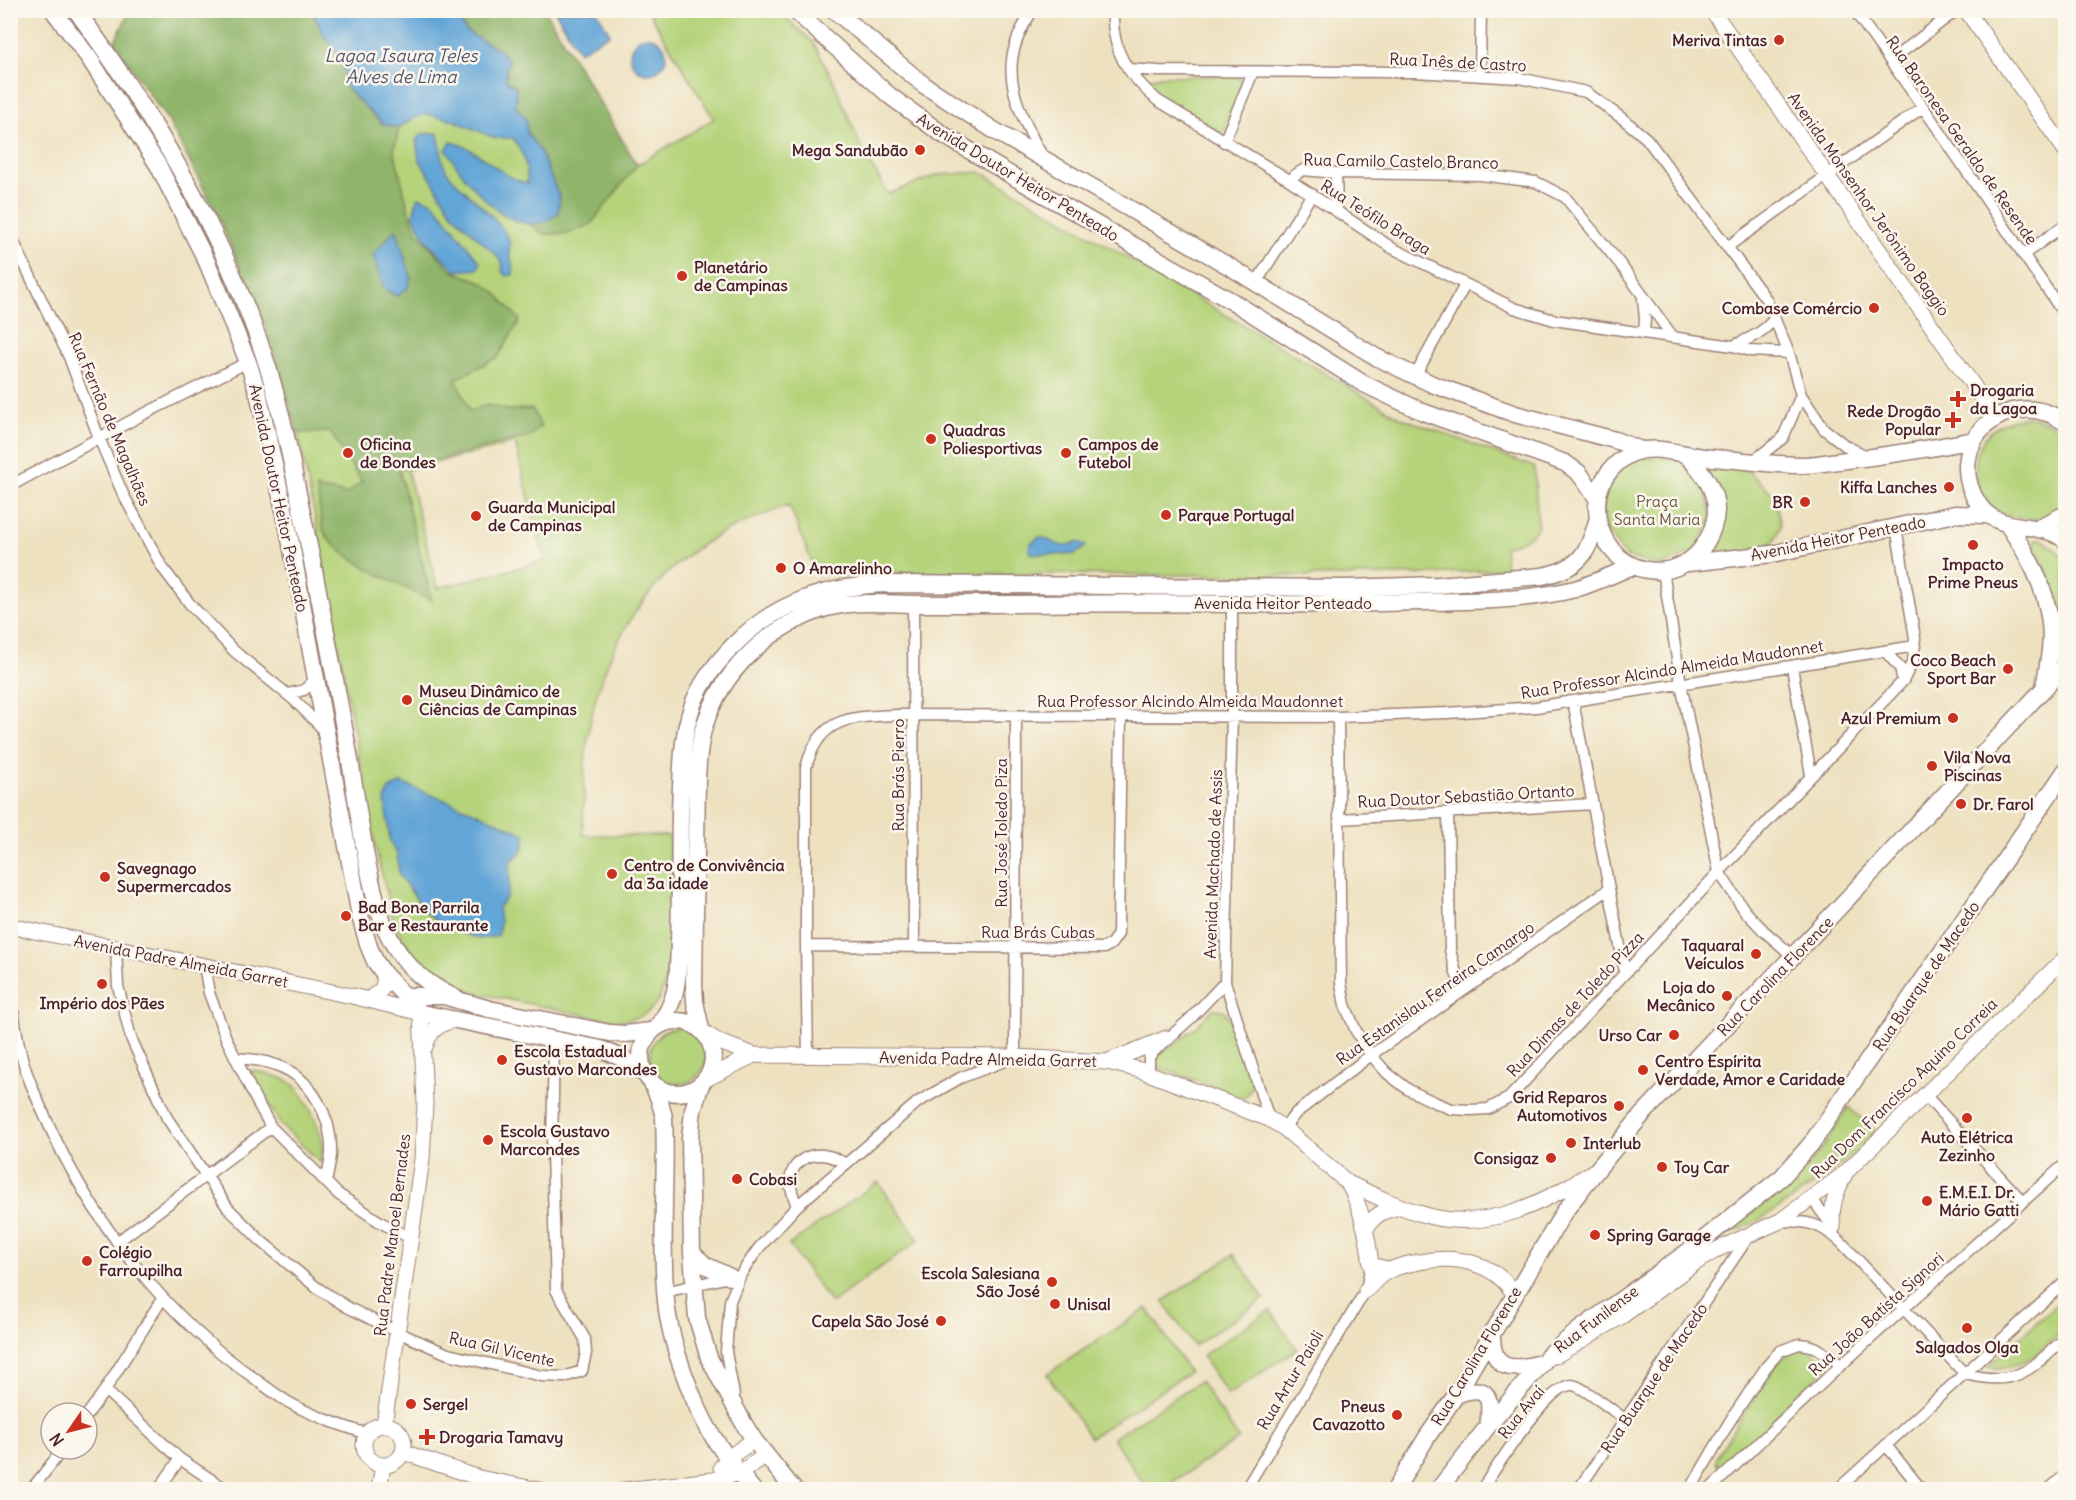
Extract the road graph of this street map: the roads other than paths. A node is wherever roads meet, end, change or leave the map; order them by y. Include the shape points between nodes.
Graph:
1 (53, 10) edge
2 (76, 10) edge
3 (794, 10) edge
4 (1033, 10) edge
5 (1113, 10) edge
6 (1481, 10) edge
7 (1712, 10) edge
8 (1854, 10) edge
9 (1957, 10) edge
10 (1966, 10) edge
11 (838, 14) edge
12 (827, 41) junction
13 (1890, 61) junction
14 (1128, 69) junction
15 (1253, 72) junction
16 (1480, 76) junction
17 (1923, 107) junction
18 (2058, 130) edge
19 (995, 131) junction
20 (1224, 142) junction
21 (2066, 151) edge
22 (984, 159) junction
23 (1063, 170) junction
24 (1336, 173) junction
25 (1827, 175) junction
26 (1291, 181) junction
27 (1312, 194) junction
28 (1337, 211) junction
29 (2066, 224) edge
30 (10, 234) edge
31 (1727, 247) junction
32 (2023, 255) junction
33 (1256, 283) junction
34 (1464, 285) junction
35 (1642, 296) junction
36 (2066, 317) edge
37 (1775, 318) junction
38 (1644, 333) junction
39 (1672, 337) junction
40 (1734, 346) junction
41 (1789, 353) junction
42 (248, 362) junction
43 (1415, 376) junction
44 (1801, 395) junction
45 (1995, 417) junction
46 (2066, 423) edge
47 (99, 438) junction
48 (1974, 440) junction
49 (1641, 450) junction
50 (1686, 456) junction
51 (1869, 458) junction
52 (1753, 461) junction
53 (10, 486) edge
54 (1597, 498) junction
55 (2066, 514) edge
56 (1986, 515) junction
57 (1597, 521) junction
58 (2008, 525) junction
59 (1896, 526) junction
60 (2038, 528) junction
61 (2066, 541) edge
62 (1688, 563) junction
63 (1633, 566) junction
64 (1663, 571) junction
65 (920, 604) junction
66 (1232, 604) junction
67 (1915, 646) junction
68 (1885, 651) junction
69 (2066, 665) edge
70 (1792, 667) junction
71 (316, 679) junction
72 (1903, 681) junction
73 (1681, 684) junction
74 (2044, 689) junction
75 (288, 694) junction
76 (1573, 701) junction
77 (913, 716) junction
78 (1232, 716) junction
79 (1016, 717) junction
80 (1121, 717) junction
81 (1338, 717) junction
82 (325, 731) junction
83 (2066, 770) edge
84 (1811, 776) junction
85 (1593, 804) junction
86 (1448, 814) junction
87 (1340, 819) junction
88 (1719, 872) junction
89 (1609, 889) junction
90 (10, 926) edge
91 (806, 946) junction
92 (914, 947) junction
93 (1017, 947) junction
94 (116, 948) junction
95 (1793, 956) junction
96 (2066, 957) edge
97 (204, 965) junction
98 (1625, 972) junction
99 (384, 974) junction
100 (10, 980) edge
101 (1225, 982) junction
102 (1463, 990) junction
103 (352, 996) junction
104 (373, 996) junction
105 (404, 996) junction
106 (459, 1000) junction
107 (12, 1007) edge
108 (421, 1013) junction
109 (456, 1020) junction
110 (14, 1024) edge
111 (654, 1029) junction
112 (703, 1032) junction
113 (1167, 1038) junction
114 (554, 1040) junction
115 (424, 1050) junction
116 (1371, 1054) junction
117 (754, 1055) junction
118 (808, 1057) junction
119 (1015, 1057) junction
120 (235, 1058) junction
121 (1107, 1062) junction
122 (1149, 1073) junction
123 (649, 1078) junction
124 (703, 1082) junction
125 (1925, 1095) junction
126 (1269, 1119) junction
127 (272, 1126) junction
128 (1284, 1128) junction
129 (2066, 1163) edge
130 (846, 1164) junction
131 (1599, 1167) junction
132 (1844, 1174) junction
133 (206, 1177) junction
134 (1782, 1177) joint
135 (326, 1182) junction
136 (1348, 1183) junction
137 (1812, 1199) junction
138 (2023, 1202) junction
139 (797, 1206) junction
140 (1400, 1207) junction
141 (1780, 1221) junction
142 (1833, 1227) junction
143 (1366, 1229) junction
144 (1749, 1236) junction
145 (410, 1238) junction
146 (117, 1242) junction
147 (1841, 1242) junction
148 (665, 1257) junction
149 (692, 1257) junction
150 (1371, 1265) junction
151 (1390, 1270) junction
152 (736, 1275) junction
153 (2066, 1281) edge
154 (694, 1286) junction
155 (1366, 1290) junction
156 (665, 1292) junction
157 (1514, 1294) junction
158 (162, 1299) junction
159 (1905, 1309) junction
160 (1492, 1330) junction
161 (398, 1332) junction
162 (2066, 1337) edge
163 (1542, 1363) junction
164 (1841, 1365) junction
165 (1965, 1374) junction
166 (105, 1390) junction
167 (1456, 1395) junction
168 (97, 1401) edge
169 (1626, 1420) junction
170 (744, 1424) junction
171 (384, 1425) junction
172 (1488, 1426) junction
173 (367, 1434) junction
174 (754, 1440) junction
175 (1886, 1445) junction
176 (404, 1452) junction
177 (766, 1455) junction
178 (728, 1458) junction
179 (180, 1459) junction
180 (54, 1461) edge
181 (1705, 1464) junction
182 (383, 1465) junction
183 (740, 1473) junction
184 (2066, 1474) edge
185 (1722, 1478) junction
186 (713, 1480) junction
187 (31, 1490) edge
188 (158, 1490) edge
189 (227, 1490) edge
190 (379, 1490) edge
191 (540, 1490) edge
192 (624, 1490) edge
193 (753, 1490) edge
194 (794, 1490) edge
195 (1245, 1490) edge
196 (1395, 1490) edge
197 (1438, 1490) edge
198 (1482, 1490) edge
199 (1578, 1490) edge
200 (1690, 1490) edge
201 (1709, 1490) edge
202 (1837, 1490) edge
203 (1922, 1490) edge
204 (2048, 1490) edge

1 - 42 main road, Avenida Doutor Heitor Penteado via 95,66 158,165 207,262
2 - 106 main road, Avenida Doutor Heitor Penteado via 173,155 213,231 254,328 294,469 379,912 408,966 441,992
3 - 12 main road, Avenida Doutor Heitor Penteado
4 - 23 street via 1011,55 1011,85 1042,156
5 - 14 street, Rua Teófilo Braga via 1114,40
6 - 16 street
7 - 25 street, Avenida Monsenhor Jerônimo Baggio
8 - 13 street, Rua Baronesa Geraldo de Resende
9 - 13 street
10 - 18 street
11 - 12 main road
11 - 19 main road, Avenida Doutor Heitor Penteado via 924,85
12 - 22 main road, Avenida Doutor Heitor Penteado via 907,110
13 - 17 street, Rua Baronesa Geraldo de Resende
14 - 15 street, Rua Inês de Castro
14 - 20 street, Rua Teófilo Braga via 1157,100
15 - 16 street, Rua Inês de Castro
15 - 20 street
16 - 31 street, Rua Inês de Castro via 1519,78 1586,92 1647,139
17 - 25 street
17 - 32 street, Rua Baronesa Geraldo de Resende
18 - 21 street
19 - 22 main road via 993,150
19 - 23 main road, Avenida Doutor Heitor Penteado
20 - 26 street, Rua Teófilo Braga
22 - 54 main road, Avenida Doutor Heitor Penteado via 1364,384 1462,427 1565,463 1579,473
23 - 33 main road
24 - 26 street, Rua Camilo Castelo Branco via 1303,170
24 - 28 street
24 - 35 street, Rua Camilo Castelo Branco via 1481,175 1536,182 1565,197
25 - 31 street
25 - 45 street, Avenida Monsenhor Jerônimo Baggio
26 - 27 street, Rua Teófilo Braga
27 - 28 street, Rua Teófilo Braga
27 - 33 street
28 - 34 street, Rua Teófilo Braga via 1392,248
29 - 32 street
30 - 47 street, Rua Fernão de Magalhães via 69,357
31 - 37 street, Rua Inês de Castro via 1766,299
32 - 36 street, Rua Baronesa Geraldo de Resende
33 - 43 main road via 1376,357
34 - 38 street, Rua Teófilo Braga via 1514,308 1554,320
34 - 43 street
35 - 38 street, Rua Camilo Castelo Branco
35 - 39 street, Rua Camilo Castelo Branco
37 - 40 street via 1755,336
37 - 41 street, Rua Inês de Castro
38 - 39 street, Rua Teófilo Braga
39 - 40 street, Rua Teófilo Braga
40 - 41 street, Rua Teófilo Braga
41 - 44 street, Rua Inês de Castro
42 - 47 street
42 - 71 main road, Avenida Doutor Heitor Penteado via 288,528
43 - 49 main road via 1515,414
44 - 51 street, Rua Inês de Castro via 1824,429
44 - 52 street via 1783,438
45 - 46 main road via 2030,409 2055,415
45 - 48 main road
47 - 53 street
47 - 75 street, Rua Fernão de Magalhães via 123,494 162,567 234,651
48 - 51 main road
48 - 56 main road via 1967,457 1968,483
49 - 50 main road via 1657,449
49 - 54 main road via 1617,463
50 - 52 main road
50 - 62 main road via 1708,479 1716,508 1710,538
51 - 52 main road via 1803,465
54 - 57 main road
55 - 60 main road
56 - 58 main road
56 - 59 main road, Avenida Heitor Penteado via 1955,514
57 - 63 main road via 1607,545
57 - 111 main road, Avenida Heitor Penteado via 1580,560 1558,573 1542,576 1345,588 887,584 840,588 787,606 742,637 725,654 692,705 683,739 677,983 667,1015
58 - 60 main road
58 - 74 main road via 2037,574 2046,599 2051,625
59 - 62 main road, Avenida Heitor Penteado via 1772,554
59 - 67 street, Rua Dimas de Toledo Pizza
60 - 61 main road via 2057,533
62 - 64 main road
63 - 64 main road via 1650,572
63 - 66 main road, Avenida Heitor Penteado via 1572,590 1501,599 1347,605
64 - 73 street
65 - 66 main road, Avenida Heitor Penteado
65 - 77 street, Rua Brás Pierro
65 - 112 main road via 865,603 819,611 770,637 722,685 701,739 697,778 694,984
66 - 78 street, Avenida Machado de Assis
67 - 68 street, Rua Professor Alcindo Almeida Maudonnet
67 - 72 street, Rua Dimas de Toledo Pizza
68 - 70 street, Rua Professor Alcindo Almeida Maudonnet
68 - 72 street via 1900,668
69 - 74 main road, Rua Carolina Florence
70 - 73 street, Rua Professor Alcindo Almeida Maudonnet
70 - 84 street
71 - 75 street via 304,690
71 - 82 main road, Avenida Doutor Heitor Penteado
72 - 84 street, Rua Dimas de Toledo Pizza
73 - 76 street, Rua Professor Alcindo Almeida Maudonnet
73 - 88 street
74 - 95 main road, Rua Carolina Florence
75 - 82 street, Rua Fernão de Magalhães
76 - 81 street, Rua Professor Alcindo Almeida Maudonnet via 1536,707
76 - 85 street
77 - 79 street, Rua Professor Alcindo Almeida Maudonnet
77 - 91 street, Rua Professor Alcindo Almeida Maudonnet via 843,719 823,734 809,757
77 - 92 street, Rua Brás Pierro
78 - 80 street, Rua Professor Alcindo Almeida Maudonnet
78 - 81 street, Rua Professor Alcindo Almeida Maudonnet
78 - 101 street, Avenida Machado de Assis
79 - 80 street, Rua Professor Alcindo Almeida Maudonnet
79 - 93 street, Rua José Toledo Piza
80 - 93 street, Rua Brás Cubas via 1116,939 1104,948
81 - 87 street, Rua Dimas de Toledo Pizza
82 - 99 main road, Avenida Doutor Heitor Penteado via 360,916 369,947
83 - 134 main road, Rua Buarque de Macedo via 1837,1108
84 - 88 street, Rua Dimas de Toledo Pizza
85 - 86 street, Rua Doutor Sebastião Ortanto
85 - 89 street
86 - 87 street, Rua Doutor Sebastião Ortanto
86 - 102 street via 1450,950
87 - 116 street, Rua Dimas de Toledo Pizza via 1341,983 1348,1013
88 - 95 street via 1745,911
88 - 98 street, Rua Dimas de Toledo Pizza
89 - 98 street
89 - 102 street, Rua Estanislau Ferreira Camargo
90 - 94 street, Avenida Padre Almeida Garret
91 - 92 street, Rua Brás Cubas
91 - 118 street, Rua Professor Alcindo Almeida Maudonnet
92 - 93 street, Rua Brás Cubas
93 - 119 street, Rua José Toledo Piza
94 - 97 street, Avenida Padre Almeida Garret
94 - 133 street, Rua Gil Vicente via 118,986 131,1038 167,1118
95 - 131 main road, Rua Carolina Florence
96 - 125 street, Rua Dom Francisco Aquino Correia
97 - 103 street, Avenida Padre Almeida Garret
97 - 120 street via 209,993
98 - 116 street, Rua Dimas de Toledo Pizza via 1509,1098 1488,1109 1451,1109 1408,1090
99 - 104 street via 385,984
99 - 105 main road, Avenida Doutor Heitor Penteado
100 - 107 street
101 - 113 street
101 - 126 street, Avenida Machado de Assis
102 - 116 street, Rua Estanislau Ferreira Camargo
103 - 104 street
103 - 108 street
104 - 105 street
105 - 106 main road via 435,994
105 - 108 main road, Avenida Doutor Heitor Penteado
106 - 111 main road via 610,1033
107 - 110 street
108 - 109 main road
108 - 115 street, Rua Padre Manoel Bernades
109 - 114 main road
109 - 115 street via 435,1028
110 - 146 street via 22,1060 42,1111 72,1173
111 - 112 main road via 678,1020
111 - 123 main road via 641,1054
112 - 117 street
112 - 124 main road via 713,1050 713,1060
113 - 121 street
113 - 122 street via 1149,1058
114 - 123 main road via 613,1053
114 - 161 street, Rua Gil Vicente via 556,1290 585,1339 582,1371 564,1377 542,1376 448,1354
115 - 145 street, Rua Padre Manoel Bernades via 422,1159
116 - 128 street, Rua Estanislau Ferreira Camargo via 1296,1113
117 - 118 street, Avenida Padre Almeida Garret
117 - 124 street, Avenida Padre Almeida Garret
118 - 119 street, Avenida Padre Almeida Garret
119 - 121 street, Avenida Padre Almeida Garret
119 - 130 street via 960,1078 922,1099
120 - 127 street
120 - 135 street via 278,1065 310,1090 329,1129 331,1154
121 - 122 street, Avenida Padre Almeida Garret
122 - 126 street, Avenida Padre Almeida Garret
123 - 124 main road via 672,1092 685,1092
123 - 148 main road via 664,1118
124 - 149 main road via 693,1110 690,1139
125 - 132 street, Rua Dom Francisco Aquino Correia
125 - 138 street
126 - 128 street, Avenida Padre Almeida Garret
127 - 133 street
127 - 135 street
128 - 136 street, Avenida Padre Almeida Garret
129 - 138 street, Rua João Batista Signori
130 - 139 street
130 - 139 street via 828,1156 811,1155 799,1161 792,1172 791,1186
131 - 140 street via 1535,1205 1478,1221 1427,1216
131 - 157 main road, Rua Carolina Florence via 1564,1212
132 - 137 street, Rua Dom Francisco Aquino Correia
132 - 142 street via 1835,1193
133 - 146 street
133 - 161 street, Rua Gil Vicente via 228,1208 290,1267 347,1307
134 - 163 main road, Rua Funilense via 1693,1248 1579,1330
135 - 145 street via 357,1208
136 - 140 street
136 - 143 street, Avenida Padre Almeida Garret
137 - 141 street, Rua Dom Francisco Aquino Correia
137 - 142 street
138 - 159 street, Rua João Batista Signori
139 - 152 street
140 - 143 street via 1379,1213
141 - 144 street, Rua Dom Francisco Aquino Correia
141 - 147 street via 1802,1221 1823,1227
142 - 147 street
143 - 150 street, Avenida Padre Almeida Garret
144 - 163 street, Rua Dom Francisco Aquino Correia via 1706,1257 1615,1320
144 - 169 street, Rua Buarque de Macedo
145 - 161 street, Rua Padre Manoel Bernades
146 - 158 street
147 - 159 street
148 - 149 main road via 680,1262
148 - 156 main road
149 - 152 main road
149 - 154 main road
150 - 151 street
150 - 155 street, Avenida Padre Almeida Garret
151 - 155 street
151 - 157 street via 1437,1258 1460,1260 1500,1276
152 - 154 street
152 - 170 street via 726,1352
153 - 165 street
154 - 156 street
154 - 170 main road via 697,1318 709,1358
155 - 195 street, Rua Artur Paioli
156 - 178 main road via 668,1319 684,1370 710,1431
157 - 160 main road, Rua Carolina Florence
158 - 166 street
158 - 173 street via 206,1341 285,1401
159 - 164 street, Rua João Batista Signori
159 - 165 street
160 - 163 main road via 1493,1352 1502,1365 1524,1368
160 - 167 main road, Rua Carolina Florence
161 - 171 street, Rua Padre Manoel Bernades
162 - 165 street via 2037,1364 2006,1379
163 - 172 main road, Rua Funilense
164 - 181 street via 1807,1345 1780,1351
164 - 185 street, Rua João Batista Signori
165 - 175 street
166 - 168 street
166 - 179 street
167 - 172 main road via 1469,1389 1482,1391 1491,1409
167 - 196 main road, Rua Carolina Florence
169 - 198 street, Rua Avaí via 1578,1386 1562,1387 1539,1407
169 - 199 street, Rua Buarque de Macedo
170 - 174 main road
171 - 173 street
171 - 176 street via 400,1432
172 - 197 main road, Rua Funilense
173 - 182 street via 365,1452 372,1461
174 - 177 main road
174 - 178 street
175 - 202 street
175 - 203 street
176 - 182 street via 396,1462
176 - 191 street via 479,1478
177 - 183 street
177 - 194 main road
178 - 183 main road
178 - 186 street
179 - 188 street
179 - 189 street
180 - 187 street
181 - 185 street
181 - 200 street
182 - 190 street
183 - 186 street
183 - 193 main road
184 - 204 street
185 - 201 street, Rua João Batista Signori
186 - 192 street

